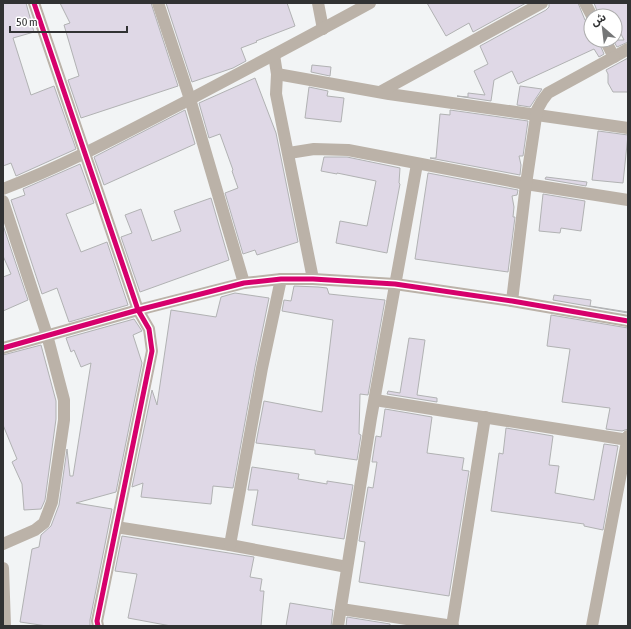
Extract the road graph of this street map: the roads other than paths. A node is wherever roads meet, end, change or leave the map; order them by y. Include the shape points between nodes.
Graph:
1 (34, 3) edge
2 (158, 3) edge
3 (318, 3) edge
4 (370, 3) edge
5 (542, 3) edge
6 (323, 29) junction
7 (609, 48) edge
8 (628, 49) edge
9 (274, 55) junction
10 (614, 57) junction
11 (277, 74) junction
12 (380, 92) junction
13 (190, 99) junction
14 (536, 115) junction
15 (628, 128) edge
16 (86, 153) junction
17 (289, 153) junction
18 (418, 164) junction
19 (526, 184) junction
20 (3, 189) edge
21 (628, 200) edge
22 (3, 201) edge
23 (280, 279) junction
24 (313, 279) junction
25 (244, 283) junction
26 (395, 284) junction
27 (512, 301) junction
28 (138, 310) junction
29 (628, 321) edge
30 (47, 335) junction
31 (3, 348) edge
32 (375, 400) junction
33 (485, 417) junction
34 (628, 436) edge
35 (628, 440) edge
36 (116, 527) junction
37 (3, 544) edge
38 (230, 545) junction
39 (347, 567) junction
40 (3, 568) edge
41 (340, 609) junction
42 (5, 626) edge
43 (98, 626) edge
44 (338, 626) edge
45 (453, 626) edge
46 (592, 626) edge

1 - 16 street
2 - 13 street
3 - 6 street
4 - 6 street
5 - 12 street
6 - 9 street
7 - 10 street
8 - 10 street
9 - 11 street
9 - 13 street
10 - 14 street via 548,93
11 - 12 street
11 - 17 street via 276,94
12 - 14 street
13 - 16 street
13 - 25 street
14 - 15 street
14 - 19 street
16 - 20 street
16 - 28 street
17 - 18 street via 314,149 348,150
17 - 24 street
18 - 19 street
18 - 26 street
19 - 21 street
19 - 27 street
22 - 30 street
23 - 24 street
23 - 25 street
23 - 38 street
24 - 26 street
25 - 28 street
26 - 27 street
26 - 32 street
27 - 29 street
28 - 30 street
28 - 36 street via 149,329 152,351
30 - 31 street
30 - 37 street via 64,400 64,420 52,502 44,523
32 - 33 street
32 - 39 street
33 - 35 street
33 - 45 street
34 - 35 street
35 - 46 street
36 - 38 street
36 - 43 street
38 - 39 street
39 - 41 street
40 - 42 street
41 - 44 street
41 - 45 street

